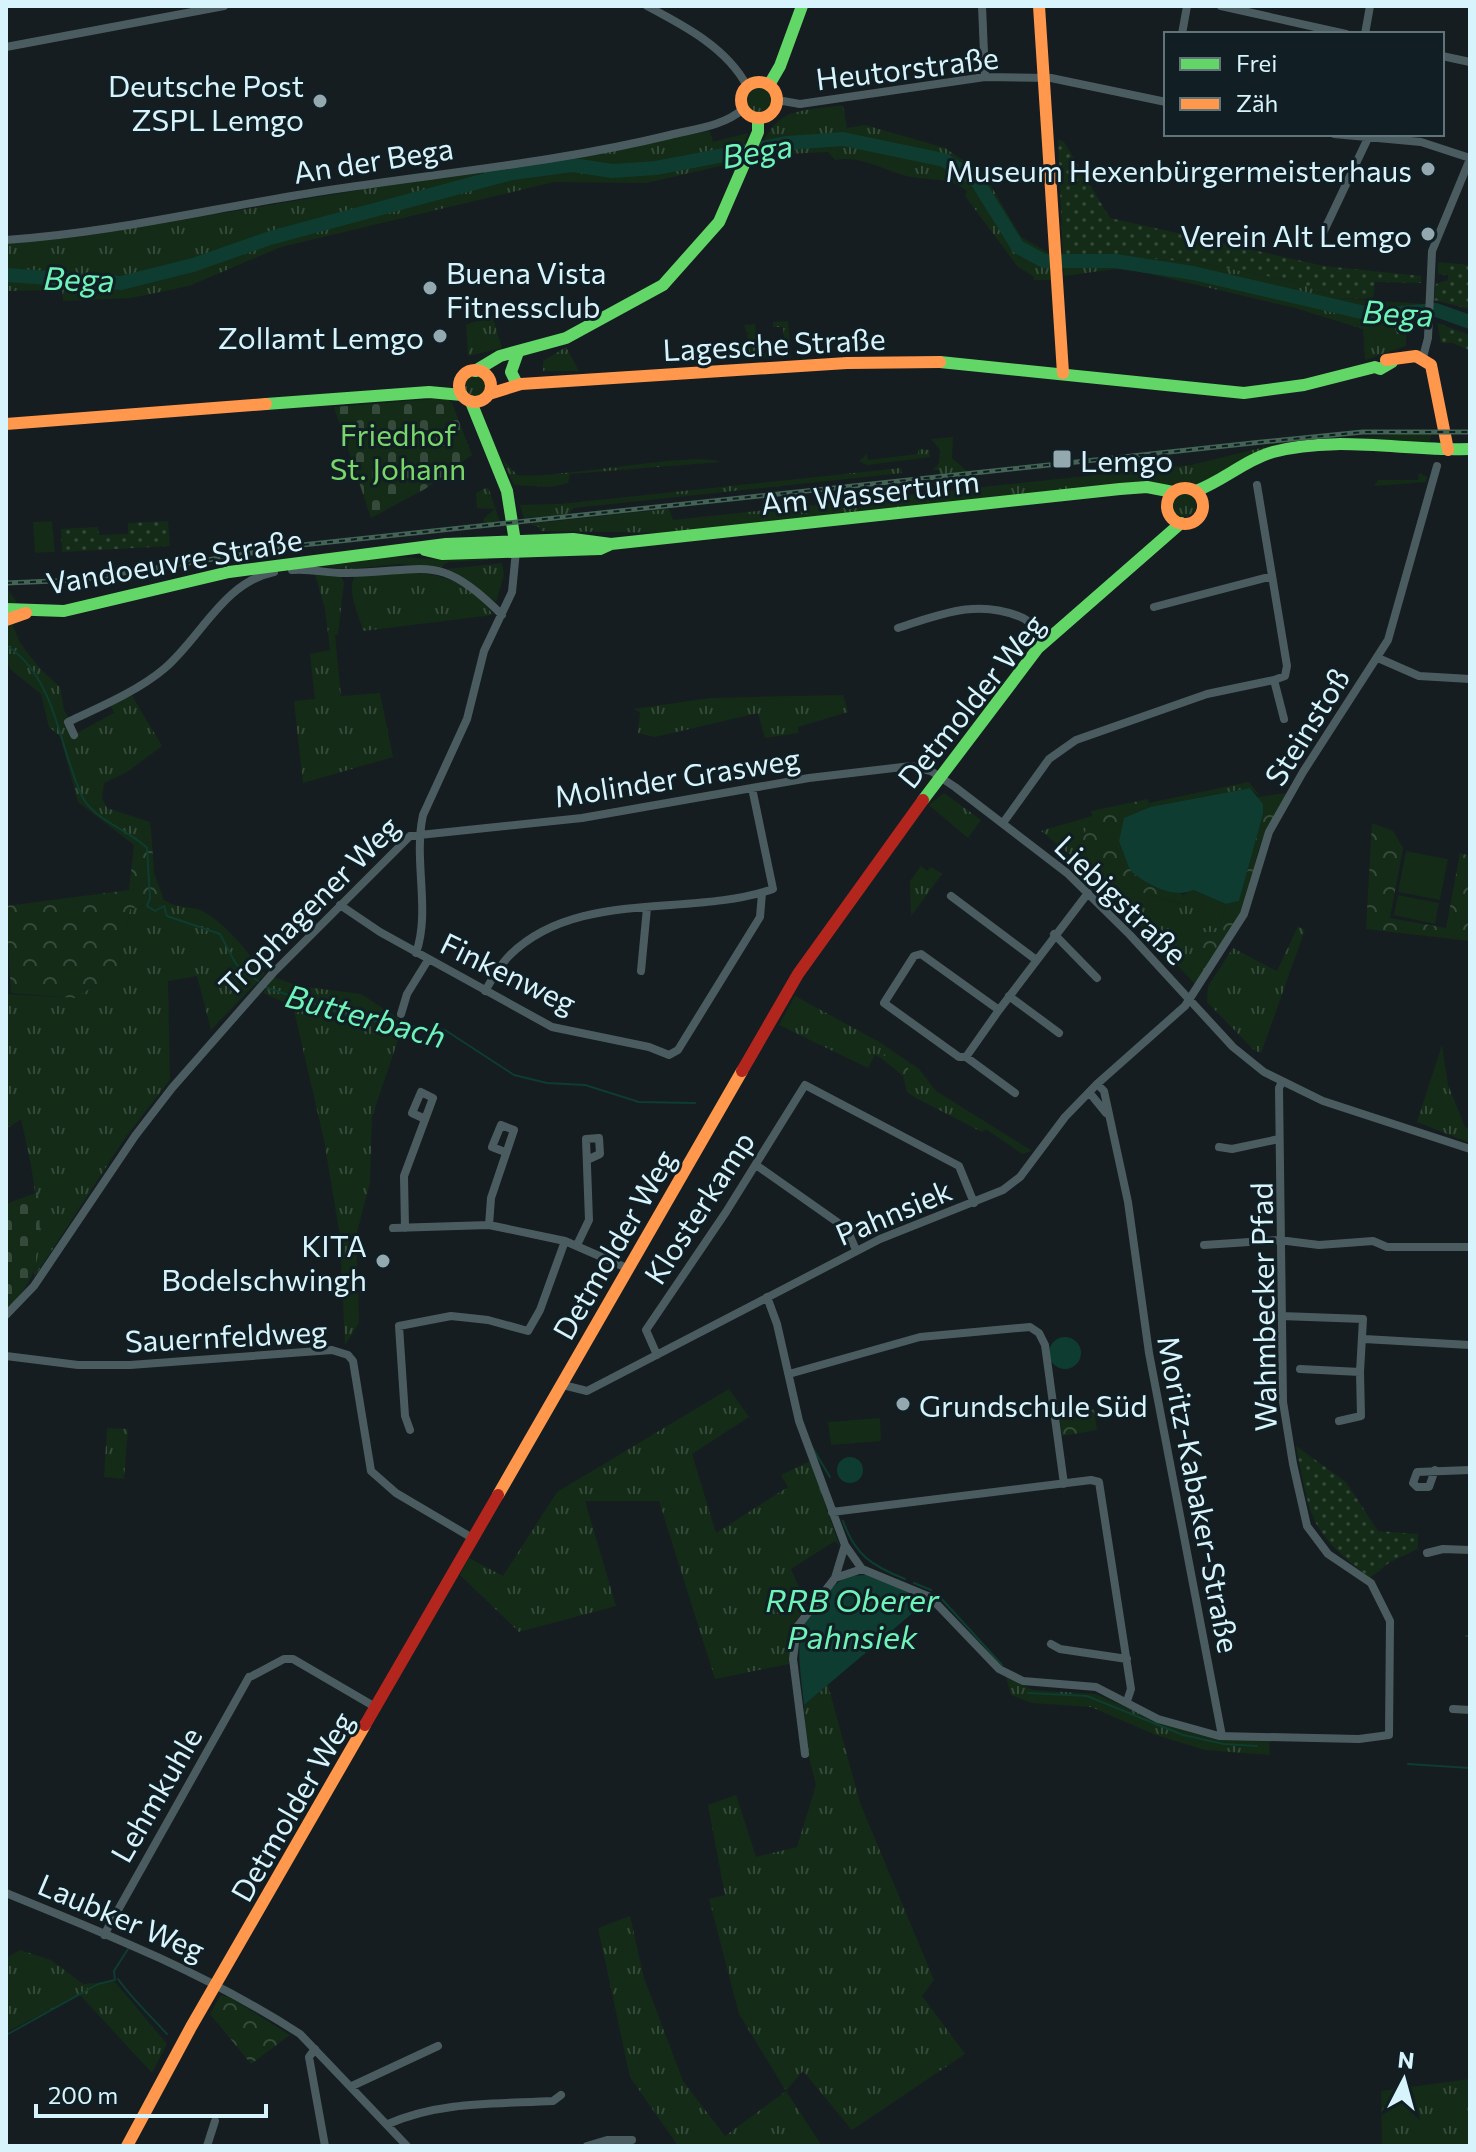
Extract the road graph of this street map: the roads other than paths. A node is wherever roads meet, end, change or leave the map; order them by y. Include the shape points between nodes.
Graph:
1 (224, 6) edge
2 (647, 6) edge
3 (802, 6) edge
4 (982, 6) edge
5 (1039, 6) edge
6 (1187, 6) edge
7 (1221, 6) edge
8 (1370, 6) edge
9 (1182, 32) edge
10 (1337, 32) edge
11 (1365, 32) edge
12 (6, 47) edge
13 (1444, 56) edge
14 (1470, 62) edge
15 (985, 77) junction
16 (1044, 78) junction
17 (769, 85) junction
18 (747, 86) junction
19 (777, 100) junction
20 (1164, 102) edge
21 (743, 109) junction
22 (758, 125) junction
23 (1351, 136) edge
24 (1368, 138) junction
25 (1470, 158) edge
26 (1323, 233) dead end
27 (6, 240) edge
28 (512, 353) junction
29 (1423, 357) junction
30 (475, 371) junction
31 (1063, 373) junction
32 (519, 383) junction
33 (477, 390) junction
34 (6, 424) edge
35 (1470, 449) edge
36 (1448, 450) junction
37 (1437, 466) dead end
38 (1257, 485) dead end
39 (1134, 488) junction
40 (1173, 492) junction
41 (1200, 496) junction
42 (1168, 510) junction
43 (1181, 523) junction
44 (516, 546) junction
45 (1150, 550) junction
46 (1272, 576) junction
47 (1154, 607) dead end
48 (6, 609) edge
49 (29, 612) junction
50 (502, 615) junction
51 (6, 620) edge
52 (898, 628) dead end
53 (1049, 637) junction
54 (1378, 658) junction
55 (1470, 679) edge
56 (1274, 680) junction
57 (1284, 719) dead end
58 (74, 735) dead end
59 (939, 777) junction
60 (752, 788) junction
61 (1003, 823) junction
62 (419, 832) junction
63 (762, 893) junction
64 (1088, 893) junction
65 (951, 896) dead end
66 (340, 905) junction
67 (647, 908) junction
68 (1054, 934) junction
69 (416, 953) junction
70 (1035, 959) junction
71 (428, 960) junction
72 (641, 971) dead end
73 (1097, 978) dead end
74 (485, 991) junction
75 (1009, 996) junction
76 (1190, 999) junction
77 (999, 1010) junction
78 (401, 1014) dead end
79 (1059, 1033) dead end
80 (966, 1057) junction
81 (1280, 1081) junction
82 (1097, 1084) junction
83 (1089, 1092) junction
84 (1015, 1093) dead end
85 (1107, 1115) junction
86 (425, 1119) dead end
87 (1279, 1139) junction
88 (1219, 1147) dead end
89 (1465, 1148) edge
90 (505, 1152) dead end
91 (1470, 1156) edge
92 (587, 1160) dead end
93 (756, 1165) junction
94 (974, 1203) junction
95 (489, 1225) junction
96 (393, 1228) dead end
97 (405, 1228) junction
98 (1131, 1230) junction
99 (1279, 1240) junction
100 (565, 1241) junction
101 (1140, 1243) dead end
102 (577, 1245) junction
103 (1204, 1245) dead end
104 (1470, 1247) edge
105 (856, 1250) junction
106 (1143, 1257) dead end
107 (1133, 1259) junction
108 (629, 1269) junction
109 (767, 1297) junction
110 (6, 1315) edge
111 (1281, 1316) junction
112 (1364, 1339) junction
113 (1470, 1345) edge
114 (657, 1355) junction
115 (6, 1356) edge
116 (1300, 1369) dead end
117 (1360, 1372) junction
118 (789, 1374) junction
119 (563, 1385) junction
120 (1339, 1421) dead end
121 (410, 1430) dead end
122 (1435, 1470) dead end
123 (1470, 1470) edge
124 (1064, 1484) junction
125 (832, 1512) junction
126 (474, 1539) junction
127 (845, 1545) junction
128 (1470, 1550) edge
129 (1427, 1553) dead end
130 (862, 1569) junction
131 (835, 1578) junction
132 (1051, 1644) dead end
133 (1127, 1659) junction
134 (1127, 1701) junction
135 (377, 1708) junction
136 (1453, 1709) dead end
137 (1470, 1710) edge
138 (1222, 1736) junction
139 (805, 1754) dead end
140 (6, 1893) edge
141 (104, 1935) junction
142 (218, 1984) junction
143 (438, 2046) dead end
144 (315, 2049) junction
145 (352, 2086) junction
146 (561, 2095) dead end
147 (215, 2121) dead end
148 (388, 2124) junction
149 (632, 2140) dead end
150 (127, 2146) edge
151 (207, 2146) edge
152 (325, 2146) edge
153 (407, 2146) edge
154 (587, 2146) edge

1 - 12 street
2 - 18 street via 723,53
3 - 17 street
4 - 15 street
5 - 16 street
6 - 9 street
7 - 10 street
8 - 11 street
13 - 14 street
15 - 16 street, Heutorstraße
15 - 19 street, Heutorstraße via 800,104
16 - 20 street, Heutorstraße
16 - 31 street
17 - 18 street
17 - 19 street
18 - 21 street
19 - 22 street
21 - 22 street
21 - 27 street, An der Bega via 735,117 705,126 598,150 80,233
22 - 28 street via 719,222 669,277 566,338
23 - 24 street
24 - 25 street via 1421,142
24 - 26 street
25 - 29 street via 1432,251
28 - 30 street
28 - 32 street via 511,372
28 - 33 street
29 - 31 street, Lagesche Straße via 1244,393
29 - 36 street via 1431,365
30 - 33 street
30 - 33 street via 465,374
31 - 32 street, Lagesche Straße via 886,361
32 - 33 street, Lagesche Straße
33 - 34 street, Lagesche Straße
33 - 44 street, Trophagener Weg via 482,430 507,491
35 - 36 street
36 - 41 street via 1310,446 1269,453
37 - 54 street, Steinstoß via 1388,640
38 - 46 street
39 - 40 street, Am Wasserturm
39 - 42 street
39 - 44 street, Am Wasserturm via 600,549
40 - 41 street via 1185,487
40 - 42 street
41 - 43 street via 1199,518
42 - 43 street
42 - 45 street, Detmolder Weg
43 - 45 street, Detmolder Weg
44 - 49 street, Vandoeuvre Straße via 242,570 101,605
44 - 50 street, Trophagener Weg via 512,592
45 - 53 street, Detmolder Weg
46 - 47 street
46 - 56 street via 1287,671
48 - 49 street, Vandoeuvre Straße
49 - 51 street, Vandoeuvre Straße
50 - 58 street via 444,570 407,567 347,574 316,568 262,574 233,593 161,671 68,722
50 - 62 street, Trophagener Weg via 484,651 467,719
52 - 53 street via 959,608 994,608 1026,619
53 - 59 street, Detmolder Weg
54 - 55 street via 1419,676
54 - 76 street, Steinstoß via 1269,832 1254,894
56 - 57 street
56 - 61 street via 1207,694 1076,740 1049,759
59 - 60 street, Molinder Grasweg via 911,766
59 - 61 street, Liebigstraße
59 - 108 street, Detmolder Weg via 798,974
60 - 62 street, Molinder Grasweg via 582,818
60 - 63 street via 773,889
61 - 64 street, Liebigstraße
62 - 66 street, Trophagener Weg
62 - 69 street via 423,932
63 - 67 street
63 - 74 street, Finkenweg via 760,917 678,1050 669,1055 552,1027
64 - 68 street
64 - 76 street, Liebigstraße
65 - 70 street
66 - 69 street, Finkenweg
66 - 110 street, Trophagener Weg via 172,1088 34,1286
67 - 72 street
67 - 74 street via 609,911 535,936 508,957
68 - 70 street
68 - 73 street
69 - 71 street, Finkenweg
70 - 75 street
71 - 74 street, Finkenweg
71 - 78 street
75 - 77 street
75 - 79 street
76 - 81 street, Liebigstraße via 1233,1047
76 - 82 street, Pahnsiek
77 - 80 street
77 - 80 street via 927,956 914,956 884,1003
80 - 84 street
81 - 87 street, Wahmbecker Pfad
81 - 89 street, Liebigstraße via 1323,1101
82 - 83 street, Pahnsiek
82 - 85 street, Moritz-Kabaker-Straße via 1104,1091
83 - 85 street, Moritz-Kabaker-Straße
83 - 94 street, Pahnsiek via 1020,1177
85 - 98 street, Moritz-Kabaker-Straße
86 - 97 street via 404,1176
87 - 88 street
87 - 99 street, Wahmbecker Pfad
89 - 91 street, Liebigstraße
90 - 95 street
92 - 102 street via 589,1220
93 - 94 street, Klosterkamp via 805,1085 959,1166
93 - 105 street via 847,1229
93 - 114 street, Klosterkamp via 646,1330
94 - 105 street, Pahnsiek
95 - 97 street
95 - 100 street
96 - 97 street
98 - 101 street, Moritz-Kabaker-Straße
98 - 107 street, Moritz-Kabaker-Straße
99 - 103 street
99 - 104 street
99 - 111 street, Wahmbecker Pfad
100 - 102 street
100 - 121 street via 528,1331 451,1316 399,1326
102 - 108 street
105 - 109 street, Pahnsiek
106 - 107 street
107 - 138 street, Moritz-Kabaker-Straße
108 - 119 street, Detmolder Weg
109 - 114 street, Pahnsiek
109 - 118 street
111 - 112 street via 1363,1319
111 - 138 street, Wahmbecker Pfad via 1283,1402 1307,1526 1328,1554 1371,1583 1390,1621 1389,1735
112 - 113 street
112 - 117 street
114 - 119 street, Pahnsiek via 587,1391
115 - 126 street, Sauernfeldweg via 78,1365 332,1350 348,1355 371,1471 396,1493
116 - 117 street
117 - 120 street via 1361,1416
118 - 124 street via 920,1337 1030,1327 1045,1345
118 - 125 street via 799,1421
119 - 126 street, Detmolder Weg
122 - 123 street
124 - 125 street
124 - 133 street via 1095,1481 1103,1489
125 - 127 street
126 - 135 street, Detmolder Weg
127 - 130 street
127 - 131 street
128 - 129 street
130 - 131 street
130 - 134 street via 930,1597 1009,1676 1096,1687
131 - 139 street via 803,1617 794,1637
132 - 133 street
133 - 134 street
134 - 138 street via 1158,1719
135 - 141 street, Lehmkuhle via 293,1659 250,1677
135 - 142 street, Detmolder Weg
136 - 137 street
140 - 141 street, Laubker Weg
141 - 142 street, Laubker Weg
142 - 144 street, Laubker Weg via 296,2031
142 - 150 street, Detmolder Weg via 191,2041
143 - 145 street
144 - 145 street, Laubker Weg
144 - 152 street via 309,2057
145 - 148 street, Laubker Weg
146 - 148 street via 553,2101 446,2106
147 - 151 street
148 - 153 street, Laubker Weg
149 - 154 street

